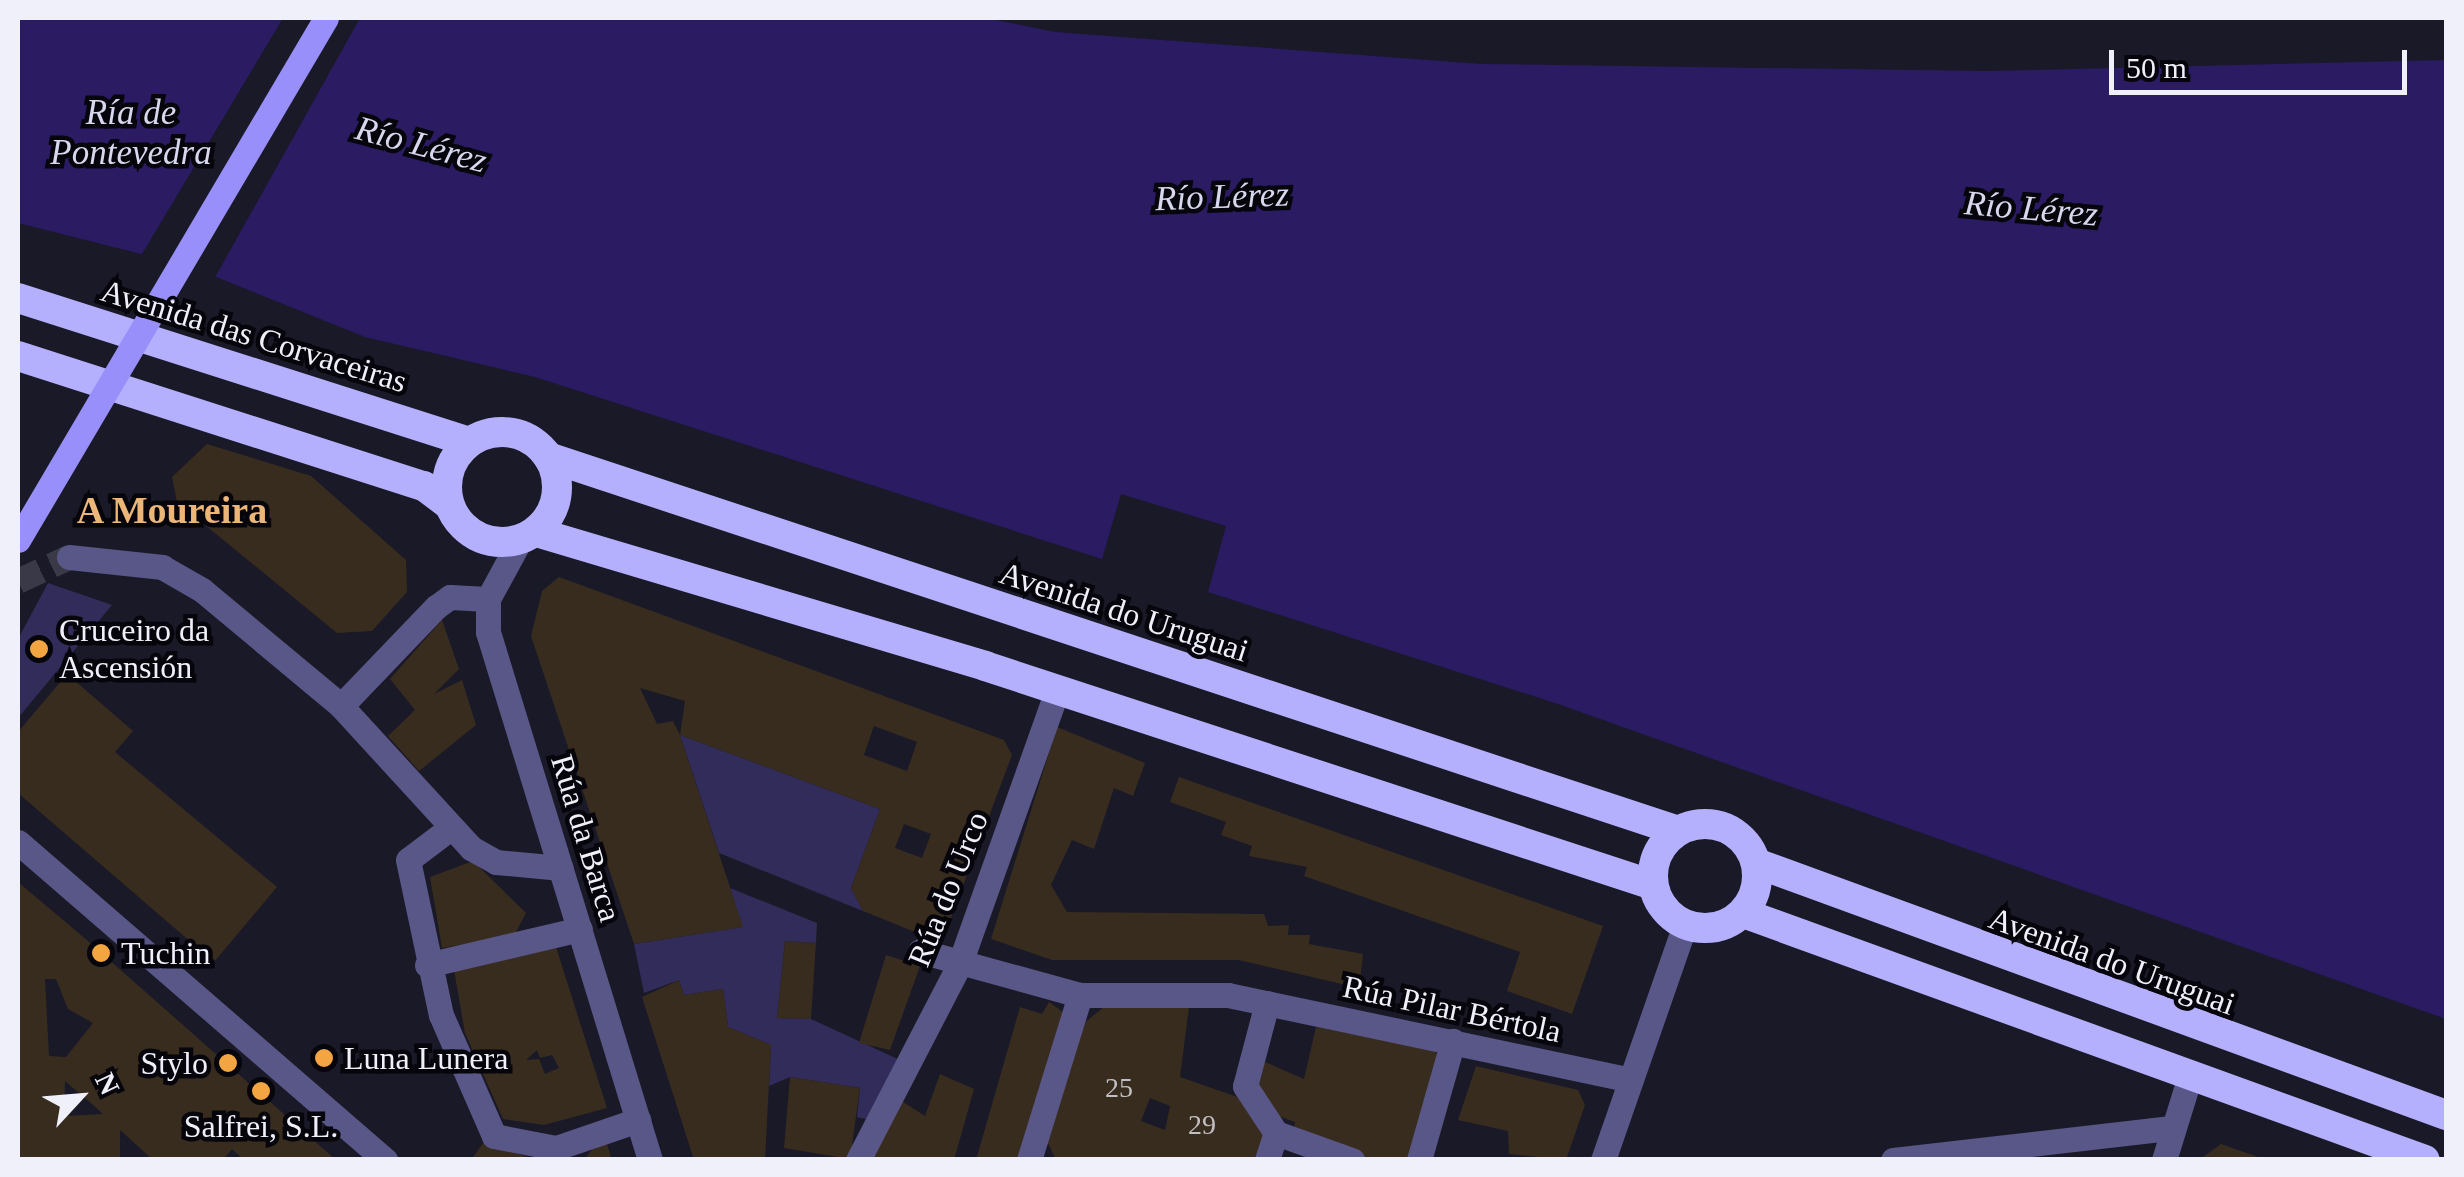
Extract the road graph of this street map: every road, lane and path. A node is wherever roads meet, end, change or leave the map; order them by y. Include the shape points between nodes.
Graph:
1 (326, 18) edge
2 (18, 298) edge
3 (18, 356) edge
4 (470, 442) junction
5 (548, 457) junction
6 (449, 505) junction
7 (528, 536) junction
8 (18, 540) edge
9 (69, 557) tunnel mouth
10 (488, 599) junction
11 (1058, 690) junction
12 (342, 706) junction
13 (449, 829) junction
14 (1678, 831) junction
15 (18, 842) edge
16 (1756, 863) junction
17 (561, 868) junction
18 (1653, 885) junction
19 (1743, 913) junction
20 (1685, 924) junction
21 (580, 929) junction
22 (920, 951) dead end
23 (960, 963) junction
24 (426, 965) junction
25 (1080, 995) junction
26 (1267, 1004) junction
27 (1453, 1041) junction
28 (1624, 1079) junction
29 (2189, 1079) junction
30 (2446, 1115) edge
31 (638, 1120) junction
32 (2171, 1128) junction
33 (1276, 1133) junction
34 (385, 1160) edge
35 (650, 1160) edge
36 (858, 1160) edge
37 (1029, 1160) edge
38 (1267, 1160) edge
39 (1352, 1160) edge
40 (1419, 1160) edge
41 (1604, 1160) edge
42 (1893, 1160) edge
43 (2164, 1160) edge
44 (2425, 1160) edge

1 - 8 main road, bridge
2 - 4 highway, Avenida das Corvaceiras
3 - 6 highway via 424,486
4 - 5 highway via 520,435
4 - 6 highway via 449,470
5 - 7 highway via 555,505
5 - 14 highway, Avenida do Uruguai
6 - 7 highway via 470,533
7 - 10 street
7 - 11 highway
9 - 12 street via 162,568
10 - 12 street via 450,597 436,607
10 - 17 street, Rúa da Barca via 488,632
11 - 18 highway
11 - 23 street, Rúa do Urco
12 - 13 street
13 - 17 street via 496,862
13 - 24 street via 408,860
14 - 16 highway via 1725,828
14 - 18 highway via 1657,854
15 - 34 street
16 - 19 highway
16 - 30 highway, Avenida do Uruguai
17 - 21 street, Rúa da Barca
18 - 20 highway
19 - 20 highway via 1716,928
19 - 29 highway
20 - 28 street
21 - 24 street
21 - 31 street, Rúa da Barca
22 - 23 street, Rúa Pilar Bértola
23 - 25 street, Rúa Pilar Bértola
23 - 36 street, Rúa do Urco
24 - 31 street via 494,1136 556,1148
25 - 26 street, Rúa Pilar Bértola via 1228,994
25 - 37 street
26 - 27 street, Rúa Pilar Bértola
26 - 33 street via 1245,1086
27 - 28 street, Rúa Pilar Bértola
27 - 40 street
28 - 41 street
29 - 32 street
29 - 44 highway
31 - 35 street, Rúa da Barca
32 - 42 street
32 - 43 street
33 - 38 street
33 - 39 street

